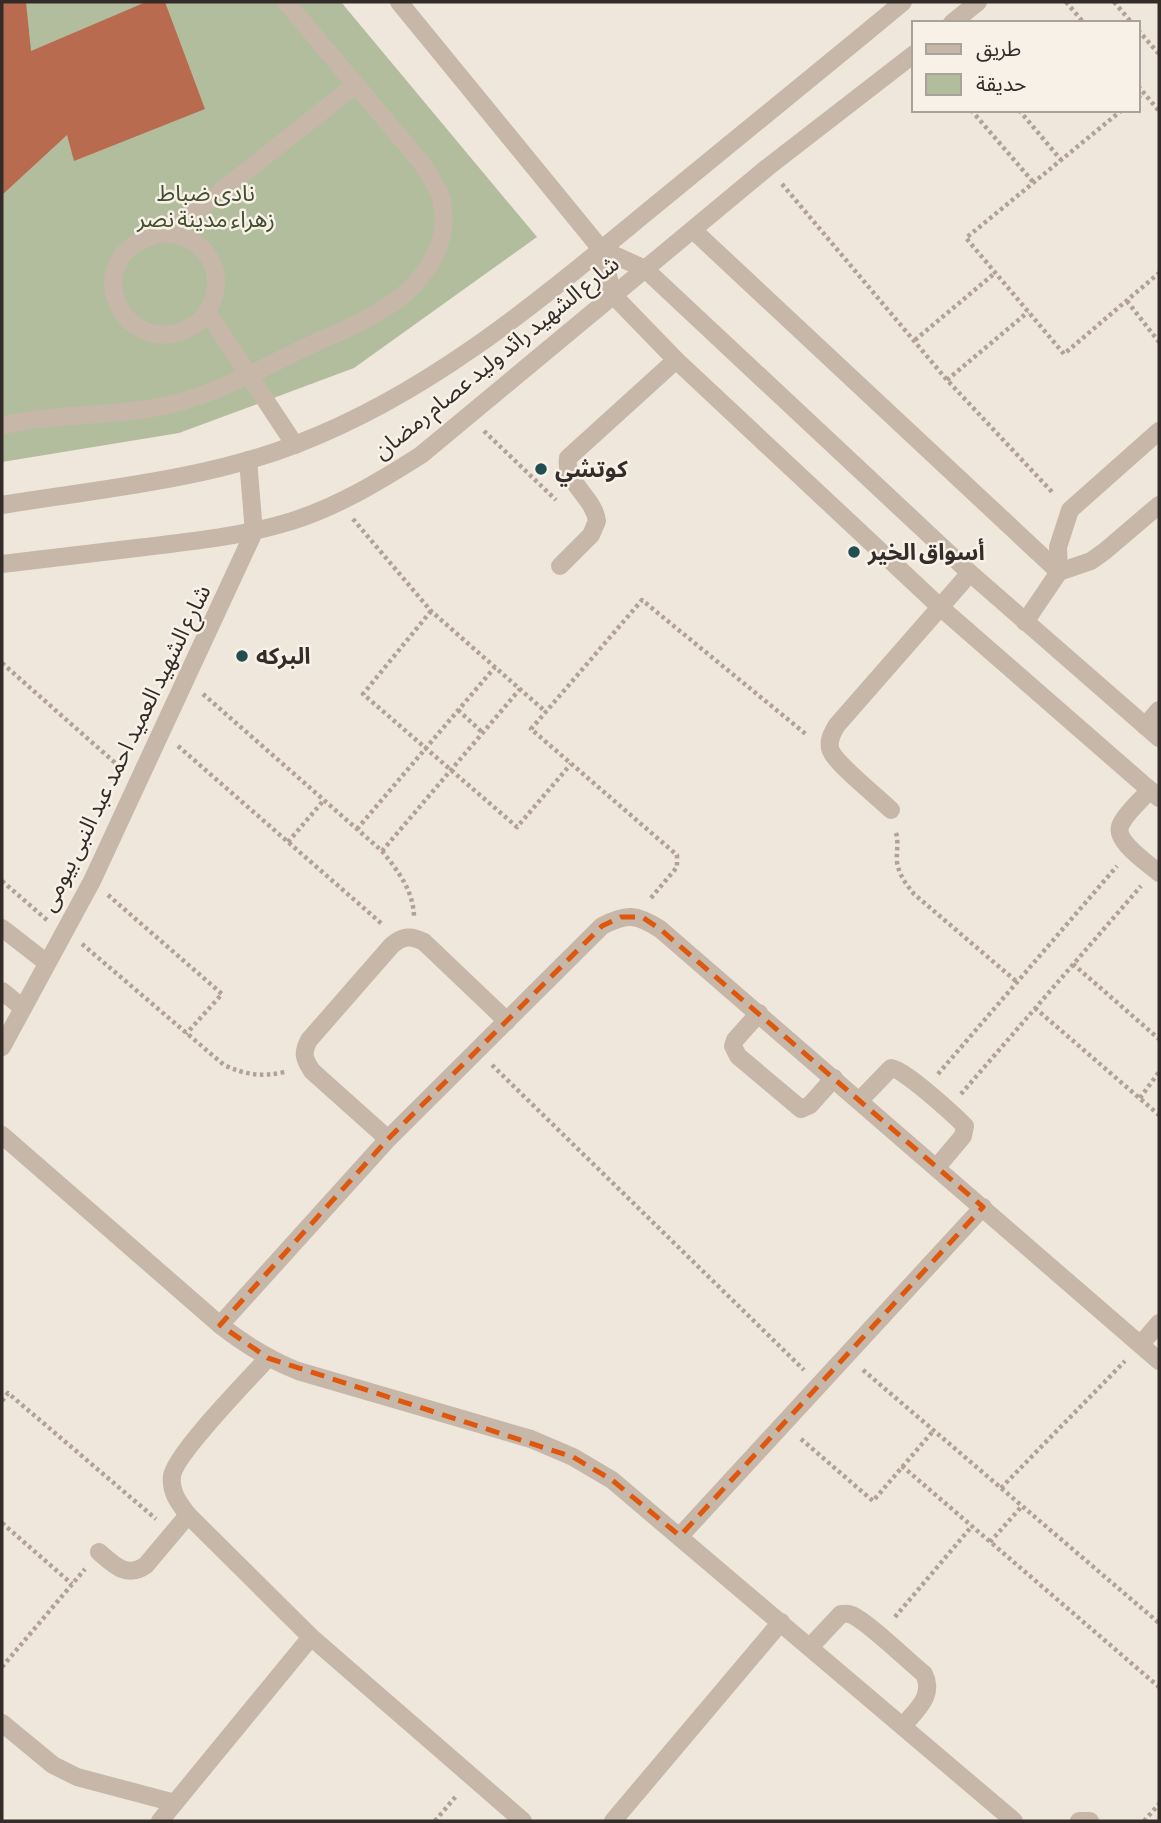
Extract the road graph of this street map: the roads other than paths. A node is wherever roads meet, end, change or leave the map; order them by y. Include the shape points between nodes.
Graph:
1 (286, 2) edge
2 (399, 2) edge
3 (978, 2) edge
4 (899, 3) edge
5 (954, 21) edge
6 (912, 56) edge
7 (355, 85) junction
8 (693, 230) junction
9 (168, 233) junction
10 (601, 249) junction
11 (645, 269) junction
12 (613, 295) junction
13 (208, 313) junction
14 (676, 360) junction
15 (249, 375) junction
16 (2, 425) edge
17 (1159, 431) edge
18 (295, 445) junction
19 (248, 460) junction
20 (2, 505) edge
21 (1159, 505) edge
22 (254, 532) junction
23 (2, 564) edge
24 (560, 566) dead end
25 (1059, 572) junction
26 (970, 573) junction
27 (940, 607) junction
28 (1025, 622) junction
29 (1159, 710) edge
30 (1144, 726) junction
31 (1159, 738) edge
32 (1154, 794) edge
33 (891, 810) road end
34 (1157, 871) edge
35 (2, 929) edge
36 (47, 963) junction
37 (2, 991) edge
38 (23, 1009) junction
39 (759, 1013) junction
40 (507, 1021) junction
41 (2, 1047) edge
42 (834, 1078) junction
43 (860, 1100) junction
44 (2, 1135) edge
45 (388, 1139) junction
46 (937, 1167) junction
47 (983, 1207) junction
48 (1159, 1323) edge
49 (219, 1325) junction
50 (1141, 1345) junction
51 (268, 1358) junction
52 (1159, 1361) edge
53 (188, 1515) junction
54 (680, 1536) junction
55 (99, 1552) road end
56 (781, 1622) junction
57 (311, 1637) junction
58 (810, 1647) junction
59 (2, 1723) edge
60 (903, 1726) junction
61 (175, 1803) junction
62 (160, 1821) edge
63 (523, 1821) edge
64 (613, 1821) edge
65 (1014, 1821) edge
66 (1079, 1821) edge
67 (1090, 1821) edge

1 - 7 street
2 - 10 street
3 - 5 street
4 - 10 street, شارع الشهيد رائد وليد عصام رمضان
6 - 8 street, شارع الشهيد رائد وليد عصام رمضان
7 - 9 street
7 - 15 street via 434,182 443,204 438,248 410,290 380,311
8 - 11 street, شارع الشهيد رائد وليد عصام رمضان
8 - 25 street
9 - 13 street via 189,239 205,252 215,272 216,293
9 - 13 street via 136,241 120,260 113,283 116,300 135,326 166,336 197,325
10 - 11 street
10 - 12 street
10 - 18 street, شارع الشهيد رائد وليد عصام رمضان via 431,377 387,404
11 - 12 street, شارع الشهيد رائد وليد عصام رمضان
11 - 26 street
12 - 14 street
12 - 22 street, شارع الشهيد رائد وليد عصام رمضان via 421,455 339,502
13 - 15 street
14 - 24 street via 568,458 569,472 592,505 597,521 591,534
14 - 27 street
15 - 16 street via 186,400 139,410
15 - 18 street
17 - 25 street via 1070,510 1058,547
18 - 19 street, شارع الشهيد رائد وليد عصام رمضان
19 - 20 street, شارع الشهيد رائد وليد عصام رمضان via 175,477
19 - 22 street, شارع الشهيد العميد احمد عبد النبى بيومى
21 - 25 street via 1098,556
22 - 23 street, شارع الشهيد رائد وليد عصام رمضان
22 - 36 street, شارع الشهيد العميد احمد عبد النبى بيومى via 92,881
25 - 28 street
26 - 27 street
26 - 28 street
27 - 32 street
27 - 33 street via 830,737 831,751 840,762
28 - 30 street
29 - 30 street
30 - 31 street
32 - 34 street via 1118,831
35 - 36 street
36 - 38 street, شارع الشهيد العميد احمد عبد النبى بيومى
37 - 38 street
38 - 41 street, شارع الشهيد العميد احمد عبد النبى بيومى
39 - 40 street via 660,929 642,917 621,917 602,926
39 - 42 street
39 - 42 street via 735,1040 738,1056 801,1109
40 - 45 street
40 - 45 street via 424,942 407,938 304,1050 312,1071
42 - 43 street
43 - 46 street
43 - 46 street via 886,1070 901,1070 961,1122 965,1131
44 - 49 street
45 - 49 street
46 - 47 street
47 - 50 street
47 - 54 street
48 - 50 street
49 - 51 street
50 - 52 street
51 - 53 street via 181,1455 172,1476 175,1498
51 - 54 street via 298,1371 531,1439 573,1457 612,1480
53 - 55 street via 138,1570 120,1569
53 - 57 street
54 - 56 street
56 - 58 street
56 - 64 street
57 - 61 street
57 - 63 street
58 - 60 street
58 - 60 street via 841,1614 849,1614 924,1674 929,1690
59 - 61 street via 53,1765 77,1777
60 - 65 street
61 - 62 street
66 - 67 street

